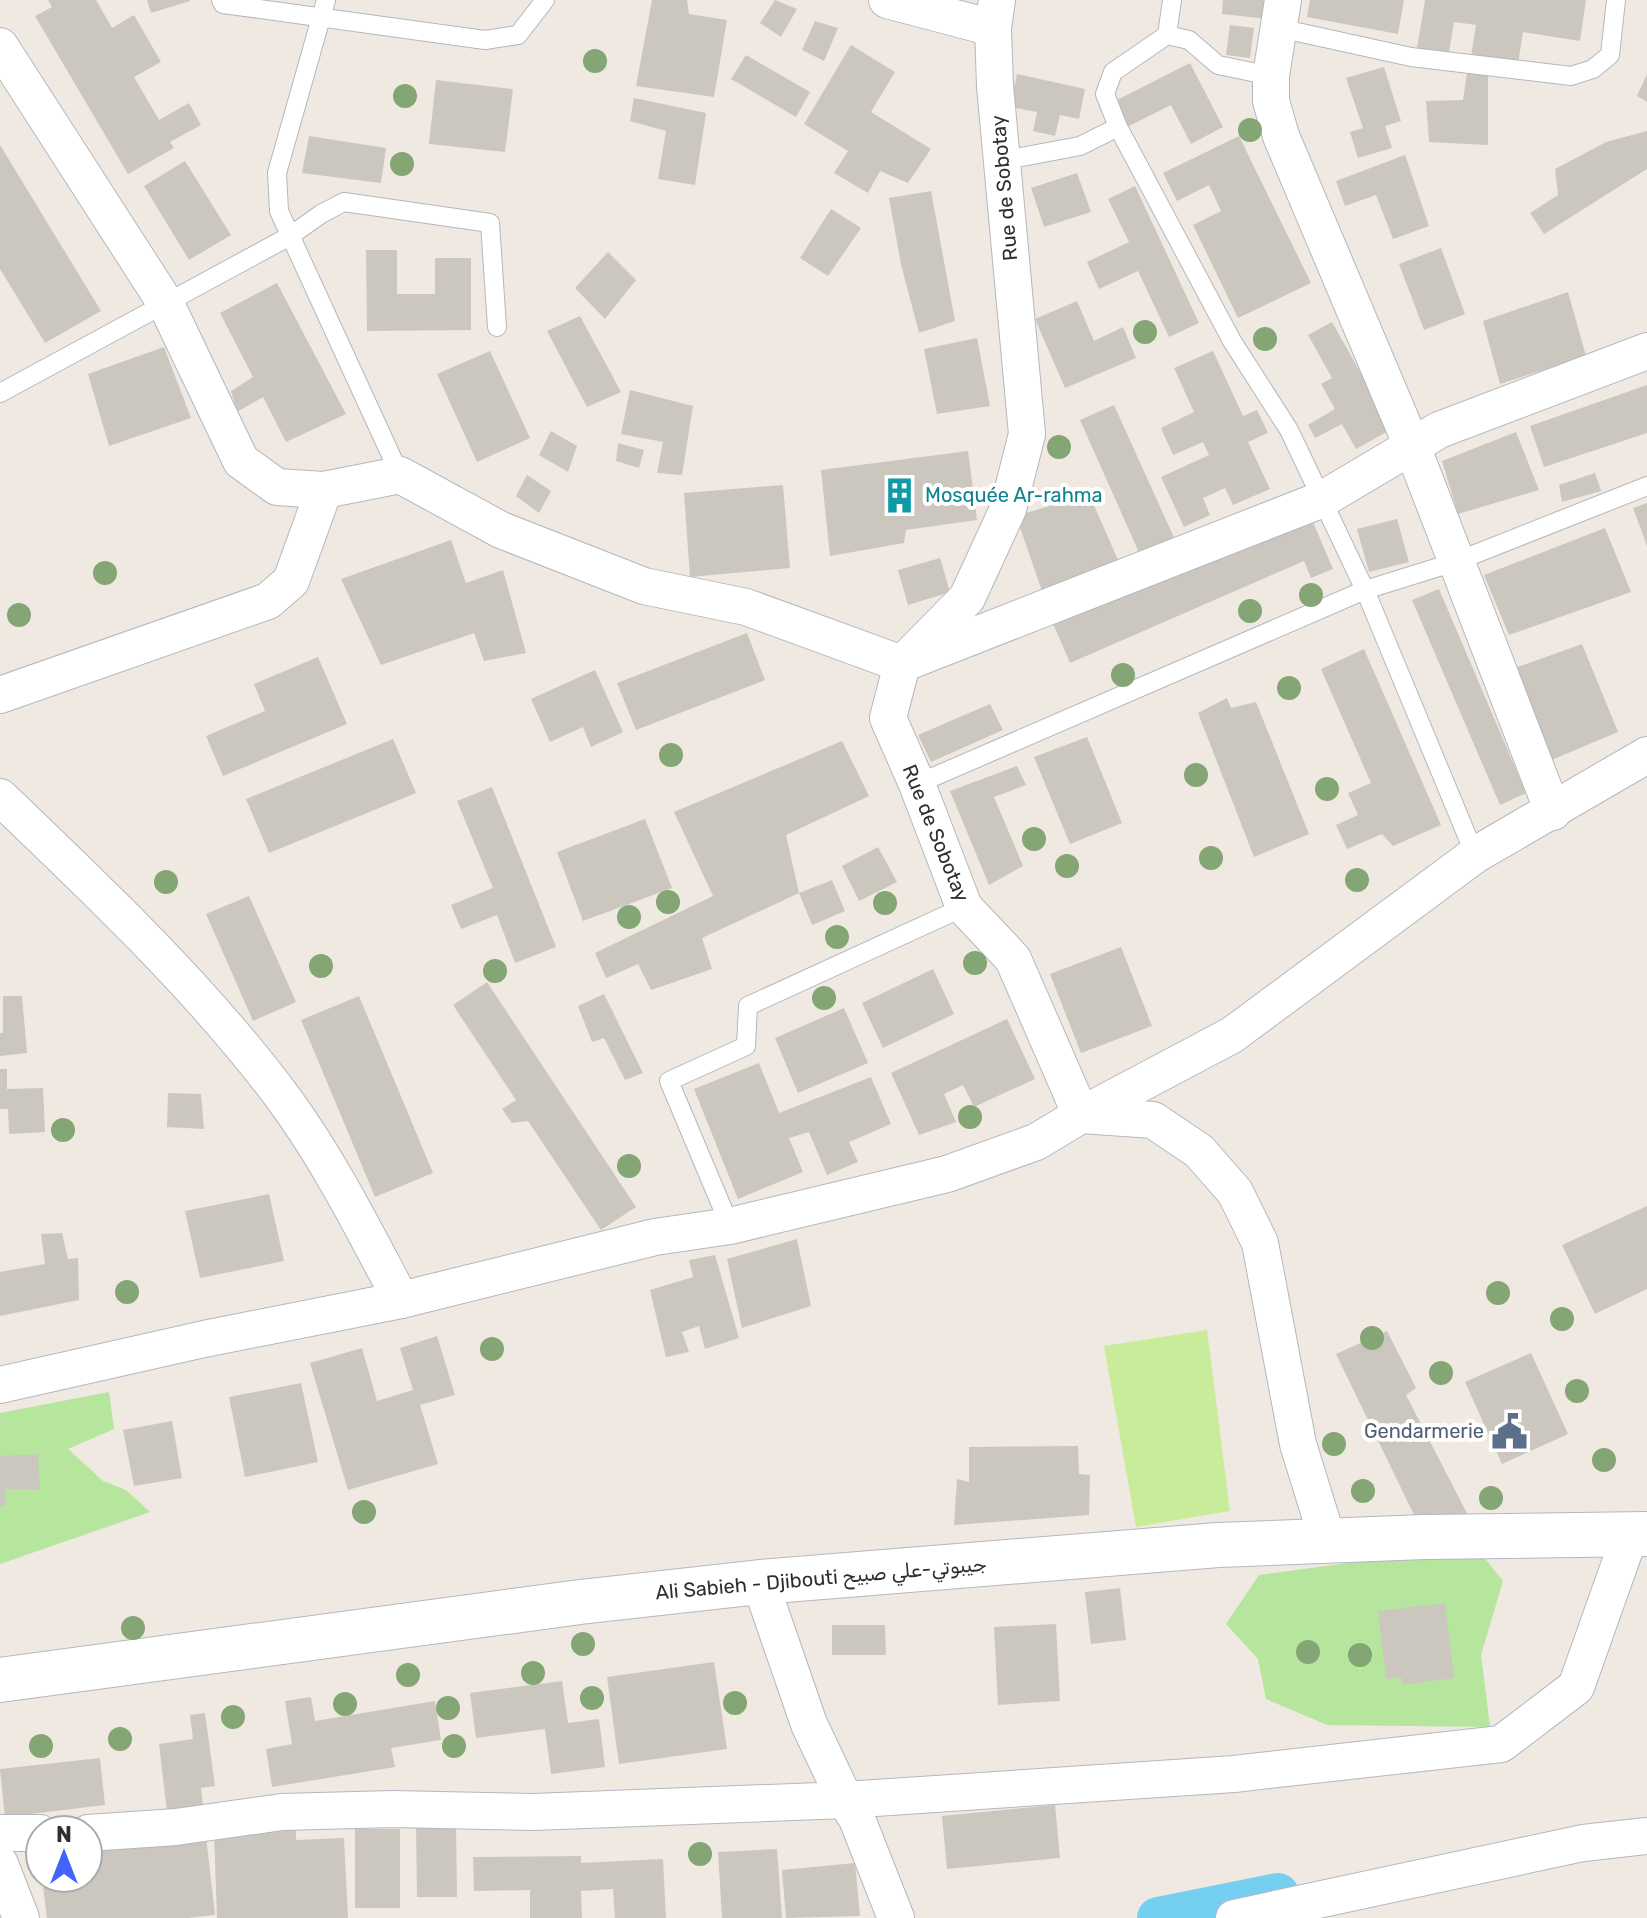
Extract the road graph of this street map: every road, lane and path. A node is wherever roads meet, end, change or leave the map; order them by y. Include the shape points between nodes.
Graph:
1 (221, 0) edge
2 (326, 0) edge
3 (545, 0) edge
4 (887, 0) edge
5 (1172, 0) edge
6 (1616, 0) edge
7 (995, 14) edge
8 (1281, 14) edge
9 (320, 19) junction
10 (1167, 35) junction
11 (0, 46) edge
12 (1271, 76) junction
13 (1118, 127) junction
14 (1000, 161) junction
15 (290, 236) junction
16 (166, 304) junction
17 (497, 327) dead end
18 (1647, 351) edge
19 (0, 393) edge
20 (1412, 446) junction
21 (400, 475) junction
22 (1647, 486) edge
23 (324, 490) junction
24 (1323, 499) junction
25 (1455, 562) junction
26 (1365, 590) junction
27 (902, 664) junction
28 (0, 695) edge
29 (1647, 755) edge
30 (917, 784) junction
31 (0, 797) edge
32 (1553, 812) junction
33 (1475, 855) junction
34 (964, 907) junction
35 (1081, 1115) junction
36 (730, 1226) junction
37 (401, 1300) junction
38 (0, 1385) edge
39 (1638, 1534) edge
40 (1328, 1541) junction
41 (760, 1582) junction
42 (0, 1680) edge
43 (845, 1800) junction
44 (104, 1832) edge
45 (0, 1833) edge
46 (24, 1833) edge
47 (1647, 1836) edge
48 (0, 1864) edge
49 (21, 1918) edge
50 (896, 1918) edge
51 (1234, 1918) edge

1 - 9 lane
2 - 9 lane
3 - 9 lane via 518,35 485,40
4 - 7 street
5 - 10 lane
6 - 8 lane via 1610,55 1593,69 1571,76 1411,57
7 - 14 street, Rue de Sobotay
8 - 12 street
9 - 15 lane via 277,173 279,211
10 - 12 lane via 1189,40 1218,65
10 - 13 lane via 1113,72 1105,94
11 - 16 street
12 - 20 street via 1271,101 1281,136
13 - 14 lane via 1080,146
13 - 24 lane
14 - 27 street, Rue de Sobotay via 1027,434 1008,509 967,598
15 - 16 lane
15 - 17 lane via 344,202 490,223
15 - 21 lane
16 - 19 lane
16 - 23 street via 241,461 277,487
18 - 20 street via 1439,430
20 - 24 street
20 - 25 street
21 - 23 street
21 - 27 street via 501,530 644,586 746,607
22 - 25 lane
23 - 28 street via 291,581 268,601
24 - 26 lane
24 - 27 street
25 - 26 lane
25 - 32 street
26 - 30 lane
26 - 33 lane
27 - 30 street, Rue de Sobotay via 888,718
29 - 32 street
30 - 34 street, Rue de Sobotay
31 - 37 street via 197,993 281,1095 338,1183
32 - 33 street
33 - 35 street via 1232,1035
34 - 35 street, Rue de Sobotay via 1013,959
34 - 36 lane via 748,1006 746,1046 669,1081
35 - 36 street via 1036,1142 947,1174
35 - 40 street via 1153,1120 1199,1151 1235,1192 1260,1243 1298,1444
36 - 37 street via 655,1237
37 - 38 street
39 - 40 main road, Ali Sabieh - Djibouti جيبوتي-علي صبيح
39 - 43 street via 1576,1687 1501,1744 1234,1774
40 - 41 main road, Ali Sabieh - Djibouti جيبوتي-علي صبيح via 1103,1553
41 - 42 main road, Ali Sabieh - Djibouti جيبوتي-علي صبيح
41 - 43 street via 809,1724
43 - 44 street via 533,1812 282,1812
43 - 50 street
45 - 46 street
47 - 51 street via 1583,1843
48 - 49 street

